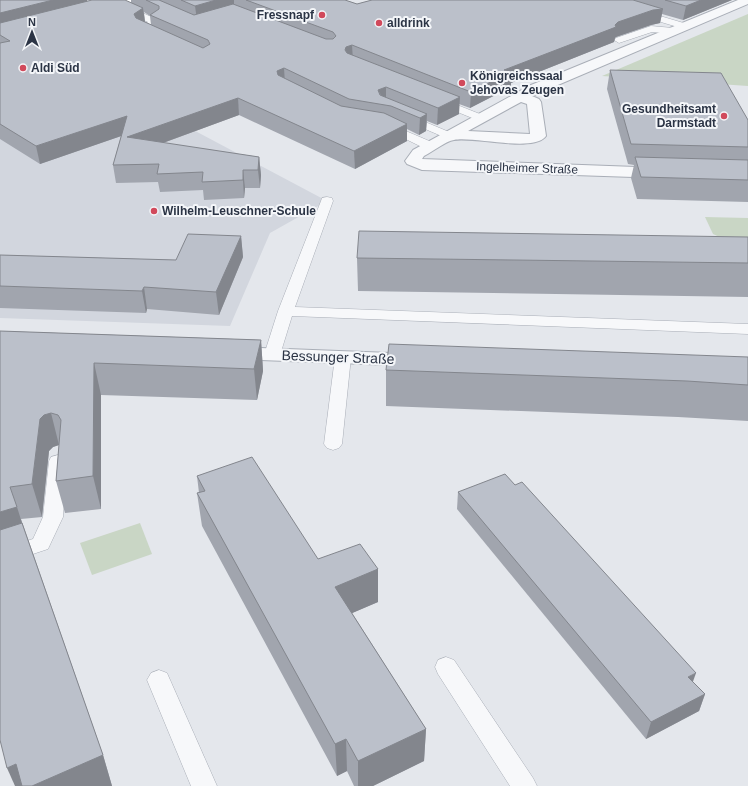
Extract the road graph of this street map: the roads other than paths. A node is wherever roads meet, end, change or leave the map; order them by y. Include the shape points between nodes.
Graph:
1 (597, 0) edge
2 (748, 0) edge
3 (129, 2) edge
4 (87, 12) edge
5 (165, 23) edge
6 (679, 28) junction
7 (163, 40) edge
8 (619, 40) edge
9 (424, 94) edge
10 (520, 96) junction
11 (387, 113) edge
12 (481, 118) junction
13 (373, 124) edge
14 (443, 139) junction
15 (675, 173) edge
16 (327, 200) dead end
17 (286, 311) junction
18 (748, 329) edge
19 (214, 353) edge
20 (272, 354) junction
21 (343, 357) junction
22 (438, 360) edge
23 (333, 444) dead end
24 (59, 452) edge
25 (0, 557) edge
26 (446, 667) dead end
27 (159, 680) dead end
28 (204, 786) edge
29 (524, 786) edge

1 - 6 lane
2 - 6 street, Ingelheimer Straße
3 - 4 main road
3 - 5 lane
3 - 7 lane via 155,22 142,30
6 - 8 lane via 651,28
6 - 10 street, Ingelheimer Straße
9 - 12 lane
10 - 12 street, Ingelheimer Straße
10 - 14 street via 534,102 538,136 530,139
11 - 14 lane via 388,116
12 - 14 street, Ingelheimer Straße
13 - 14 lane
14 - 15 street, Ingelheimer Straße via 418,153 413,161 422,165
16 - 17 lane
17 - 18 lane
17 - 20 lane
19 - 20 street, Bessunger Straße
20 - 21 street, Bessunger Straße
21 - 22 street, Bessunger Straße
21 - 23 lane
24 - 25 lane via 53,517 41,544
26 - 29 lane
27 - 28 lane

